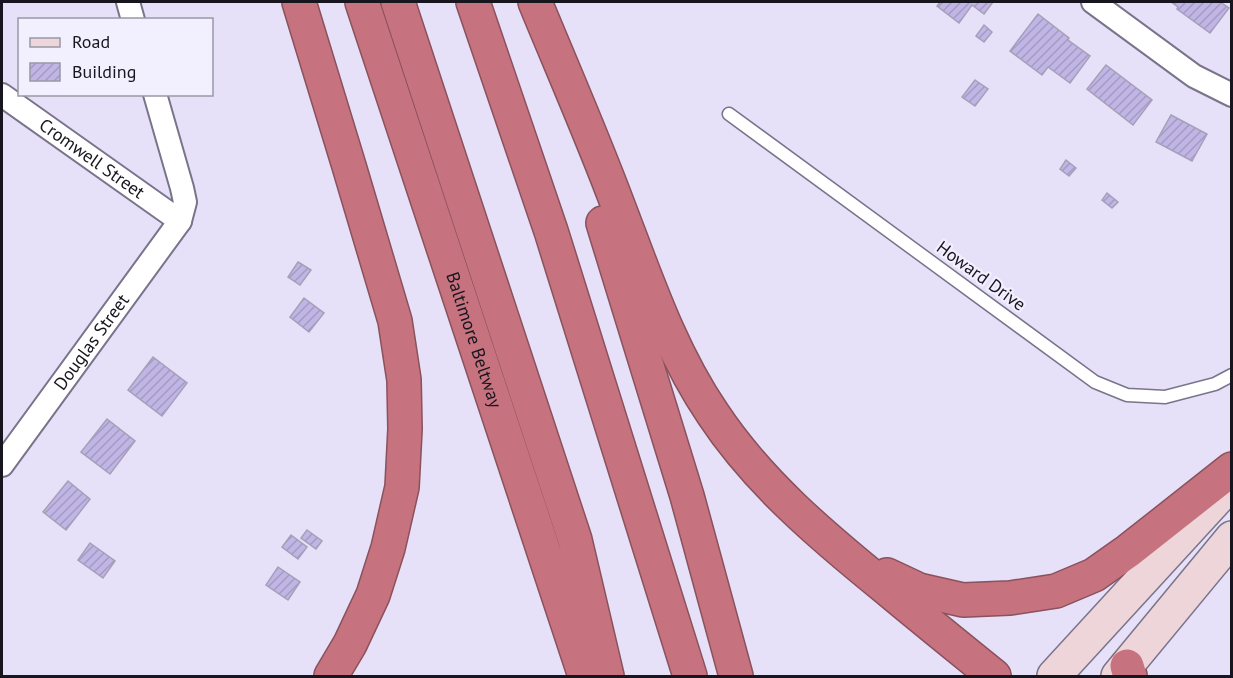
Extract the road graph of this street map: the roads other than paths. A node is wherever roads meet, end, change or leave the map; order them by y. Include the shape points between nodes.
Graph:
1 (128, 2) edge
2 (299, 2) edge
3 (362, 2) edge
4 (398, 2) edge
5 (473, 2) edge
6 (528, 2) edge
7 (535, 2) edge
8 (1093, 2) edge
9 (132, 18) edge
10 (2, 95) edge
11 (1232, 95) edge
12 (156, 96) edge
13 (729, 114) dead end
14 (180, 221) junction
15 (1232, 375) edge
16 (2, 465) edge
17 (1232, 470) edge
18 (1232, 482) edge
19 (1232, 538) edge
20 (850, 559) junction
21 (1125, 673) edge
22 (331, 676) edge
23 (585, 676) edge
24 (607, 676) edge
25 (690, 676) edge
26 (736, 676) edge
27 (994, 676) edge
28 (1054, 676) edge

1 - 9 street
2 - 22 highway via 395,321 404,380 402,487 388,548 373,595
3 - 23 highway, Baltimore Beltway
4 - 24 highway via 574,540
5 - 25 highway via 550,231
6 - 26 highway via 600,212 687,496
7 - 20 highway via 658,311 686,369 712,414 741,452 784,500
8 - 11 street via 1194,76
10 - 14 street, Cromwell Street
12 - 14 street via 185,202
13 - 15 lane, Howard Drive via 1095,382 1126,396 1165,397 1215,384
14 - 16 street, Douglas Street
17 - 20 highway via 1094,575 1056,591 963,600 919,590
18 - 28 main road
19 - 21 main road
20 - 27 highway

